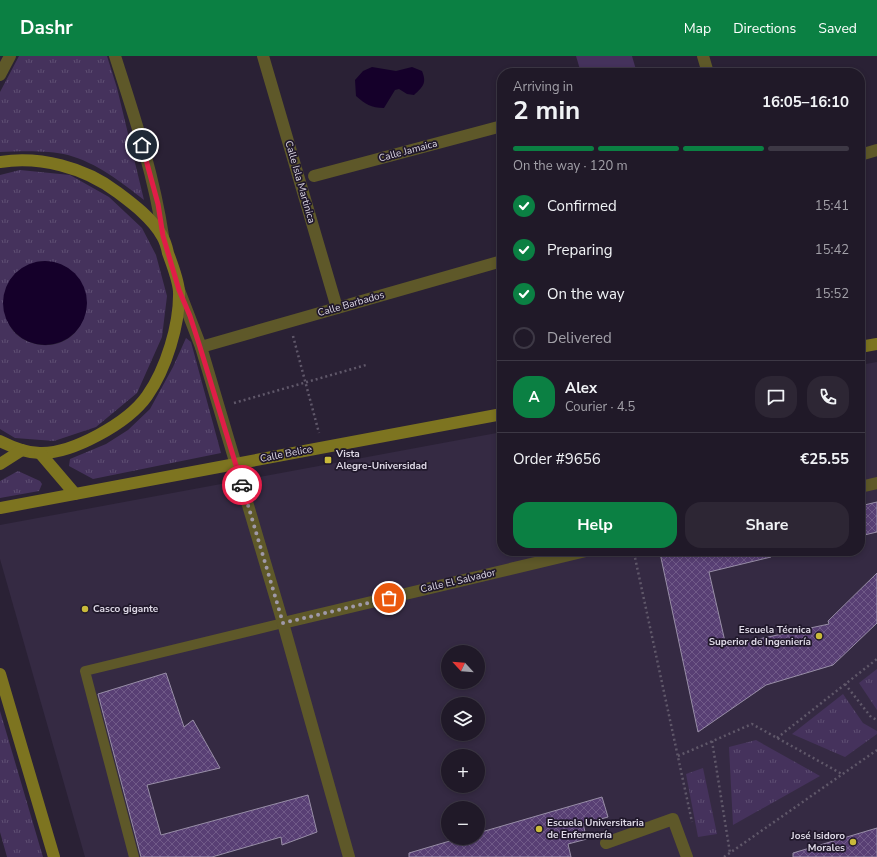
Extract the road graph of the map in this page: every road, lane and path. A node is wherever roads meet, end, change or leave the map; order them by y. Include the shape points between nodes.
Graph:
1 (10, 56) edge
2 (115, 56) edge
3 (264, 56) edge
4 (703, 56) edge
5 (707, 68) edge
6 (0, 75) edge
7 (497, 127) edge
8 (877, 150) edge
9 (865, 154) edge
10 (0, 162) edge
11 (314, 176) dead end
12 (163, 236) junction
13 (497, 262) edge
14 (179, 290) junction
15 (337, 308) junction
16 (292, 335) dead end
17 (877, 344) edge
18 (865, 346) edge
19 (200, 347) junction
20 (366, 365) dead end
21 (305, 383) junction
22 (231, 404) dead end
23 (497, 415) edge
24 (319, 436) dead end
25 (0, 441) edge
26 (22, 450) junction
27 (40, 453) junction
28 (0, 464) edge
29 (235, 464) junction
30 (877, 483) edge
31 (865, 486) edge
32 (75, 494) junction
33 (0, 508) edge
34 (565, 556) edge
35 (635, 556) edge
36 (283, 623) junction
37 (877, 659) edge
38 (0, 674) edge
39 (845, 684) junction
40 (877, 720) edge
41 (777, 738) junction
42 (712, 741) junction
43 (877, 750) edge
44 (678, 756) junction
45 (842, 774) junction
46 (693, 826) dead end
47 (606, 843) dead end
48 (730, 853) junction
49 (54, 857) edge
50 (134, 857) edge
51 (349, 857) edge
52 (687, 857) edge
53 (724, 857) edge

1 - 6 street
2 - 12 street via 158,204
3 - 15 street, Calle Isla Martinica
4 - 5 street
7 - 11 street, Calle Jamaica
8 - 9 street
10 - 12 street via 35,161 82,172 107,184 128,200
12 - 14 street
13 - 15 street, Calle Barbados
14 - 19 street
14 - 27 street via 170,348 146,397 106,431 61,451
15 - 19 street, Calle Barbados
16 - 21 path
17 - 18 street
19 - 29 street
20 - 21 path
21 - 22 path
21 - 24 path
23 - 29 street, Calle Belice
25 - 26 street
26 - 27 street
26 - 28 street
27 - 32 street
29 - 32 street, Calle Belice
29 - 36 street
30 - 31 street
32 - 33 street, Calle Belice
34 - 36 street, Calle El Salvador
35 - 44 path
36 - 50 lane via 85,670
36 - 51 street
37 - 39 path
38 - 49 street
39 - 40 path via 871,717
39 - 41 path
41 - 42 path via 752,724
41 - 45 path
42 - 44 path
42 - 48 path
43 - 45 path
44 - 46 path
45 - 48 path
47 - 52 street via 673,819
48 - 53 path

